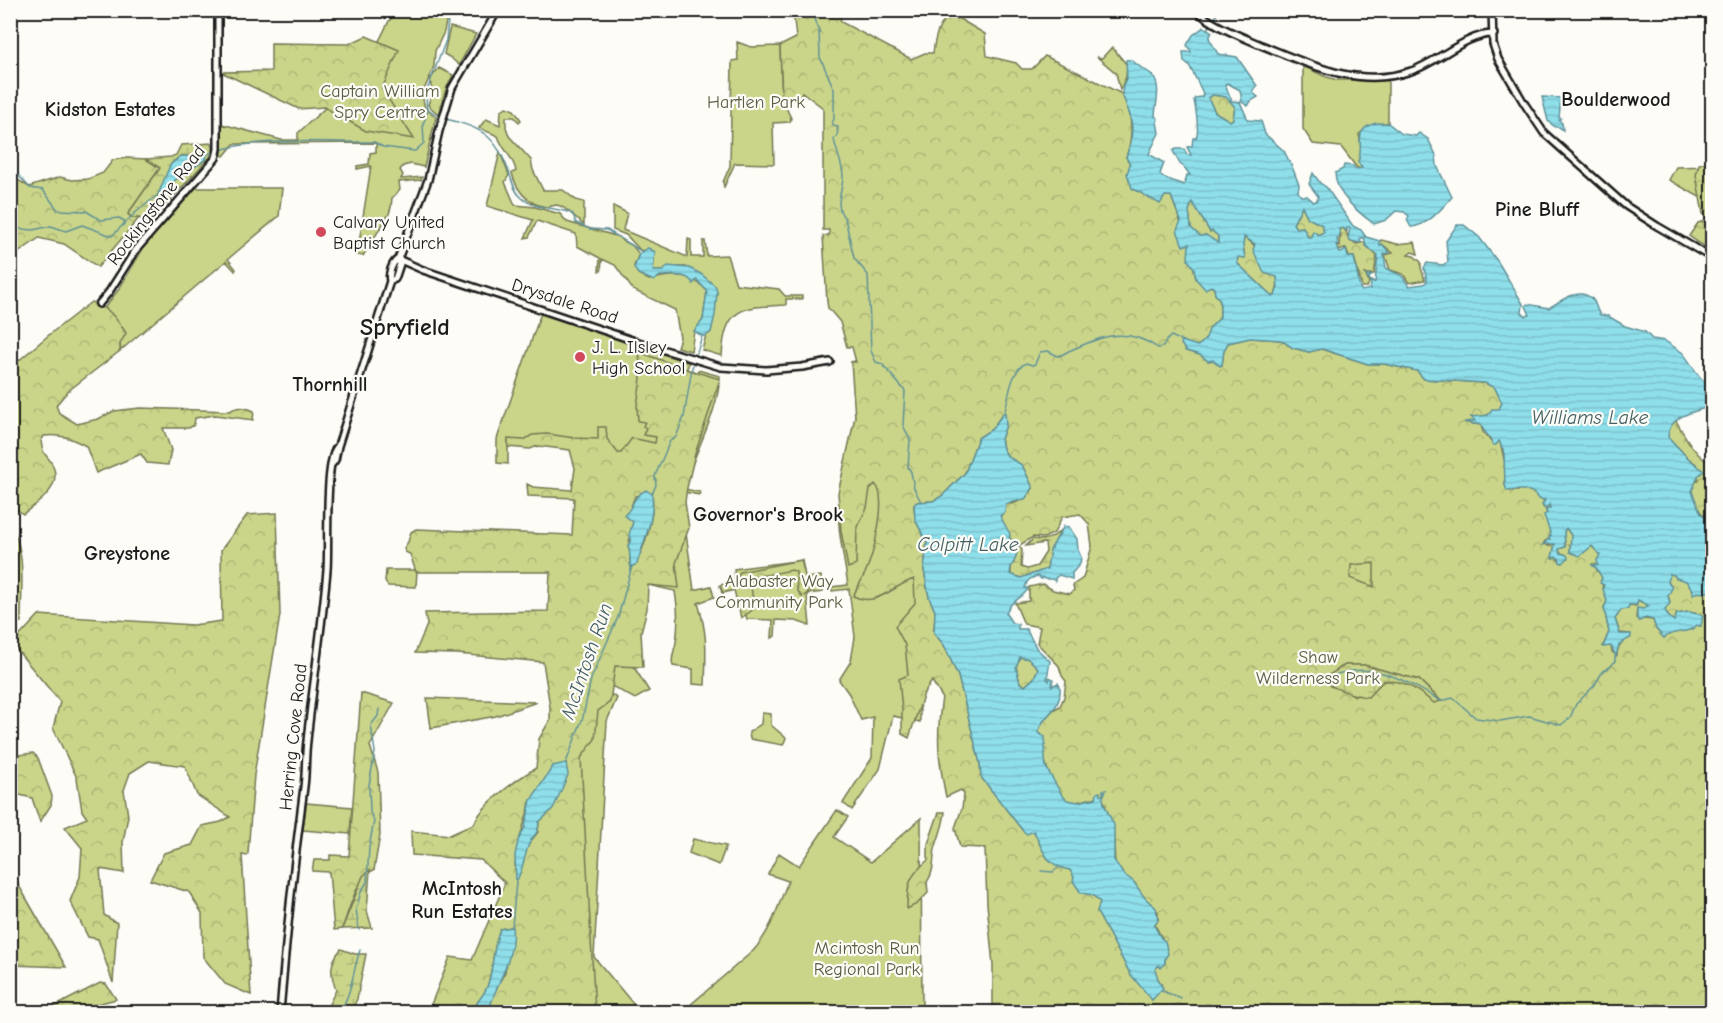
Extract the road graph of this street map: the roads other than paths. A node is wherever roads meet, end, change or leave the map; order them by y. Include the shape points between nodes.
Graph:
1 (218, 10) edge
2 (498, 10) edge
3 (1196, 10) edge
4 (1492, 10) edge
5 (1494, 34) junction
6 (1713, 258) edge
7 (398, 260) junction
8 (99, 304) dead end
9 (830, 362) dead end
10 (280, 1012) edge

1 - 8 main road, Rockingstone Road via 218,155 135,251
2 - 7 main road, Herring Cove Road via 456,81 428,180
3 - 5 main road via 1214,24 1243,37 1315,67 1348,76 1410,72 1476,37
4 - 5 main road
5 - 6 main road via 1494,48 1506,74 1551,141 1626,206
7 - 9 main road, Drysdale Road via 722,367 766,370
7 - 10 main road, Herring Cove Road via 400,264 390,281 338,446 330,459 325,594

